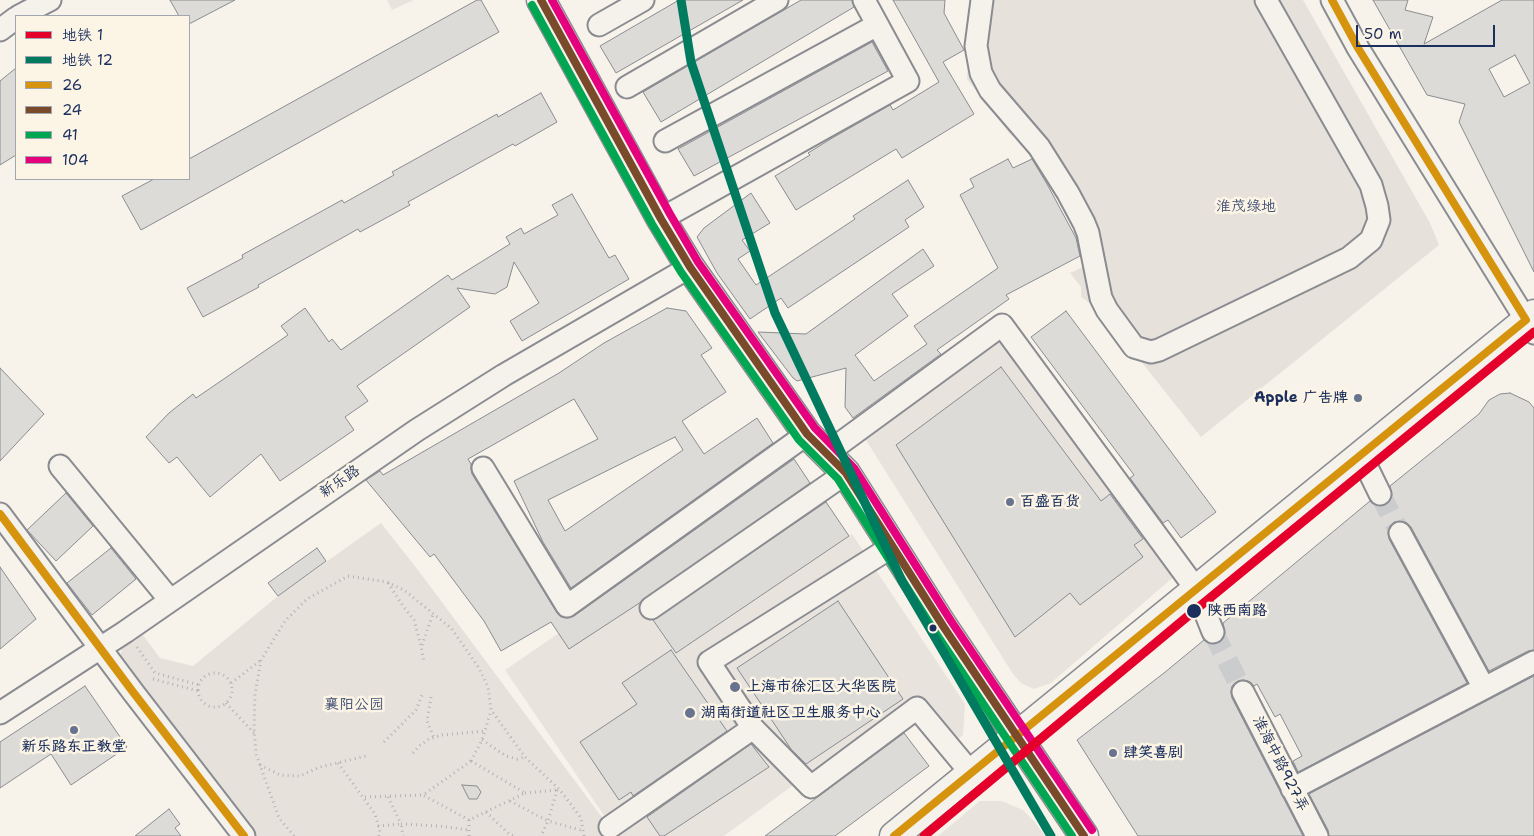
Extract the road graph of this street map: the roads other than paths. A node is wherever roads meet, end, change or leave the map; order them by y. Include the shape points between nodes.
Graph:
1 (50, 0) edge
2 (541, 0) edge
3 (643, 0) edge
4 (777, 0) edge
5 (864, 0) edge
6 (982, 0) edge
7 (1253, 0) edge
8 (1332, 0) edge
9 (1271, 8) edge
10 (22, 15) edge
11 (15, 19) edge
12 (600, 25) dead end
13 (877, 25) junction
14 (0, 30) edge
15 (627, 87) dead end
16 (666, 141) dead end
17 (661, 219) junction
18 (690, 267) junction
19 (1531, 322) edge
20 (807, 434) junction
21 (827, 453) junction
22 (1361, 455) junction
23 (60, 466) dead end
24 (483, 468) dead end
25 (846, 473) junction
26 (1380, 494) tunnel mouth
27 (0, 514) edge
28 (1400, 532) tunnel mouth
29 (893, 546) junction
30 (1196, 589) junction
31 (170, 600) junction
32 (651, 608) dead end
33 (1212, 632) tunnel mouth
34 (100, 646) junction
35 (1534, 662) edge
36 (1484, 688) junction
37 (1243, 692) tunnel mouth
38 (0, 713) edge
39 (753, 728) junction
40 (1017, 736) junction
41 (971, 773) junction
42 (1292, 789) junction
43 (610, 827) dead end
44 (244, 836) edge
45 (894, 836) edge
46 (1084, 836) edge
47 (1316, 836) edge

1 - 10 street
2 - 17 main road
3 - 12 street
4 - 15 street
5 - 13 street
6 - 9 street via 976,46 981,73 990,90 1039,147 1084,223 1101,298 1107,310 1134,347 1150,352 1349,258 1371,240 1379,220 1371,185
7 - 9 street
8 - 19 street via 1358,48
11 - 14 street
13 - 16 street
13 - 17 street via 908,81
17 - 18 main road
18 - 20 main road
18 - 31 street, 新乐路 via 416,430
19 - 22 main road
20 - 21 main road
20 - 24 street via 568,606
21 - 25 main road
21 - 30 street via 1002,325
22 - 26 street
22 - 30 main road
23 - 31 street
25 - 29 main road
25 - 32 street
27 - 34 street
28 - 36 street
29 - 39 street via 709,662
29 - 40 main road
30 - 33 street
30 - 40 main road
31 - 34 street, 新乐路
34 - 38 street, 新乐路
34 - 44 street
35 - 36 street
36 - 42 street
37 - 42 street, 淮海中路927弄
39 - 41 street via 811,787 917,708
39 - 43 street
40 - 41 main road
40 - 46 main road
41 - 45 main road
42 - 47 street, 淮海中路927弄

